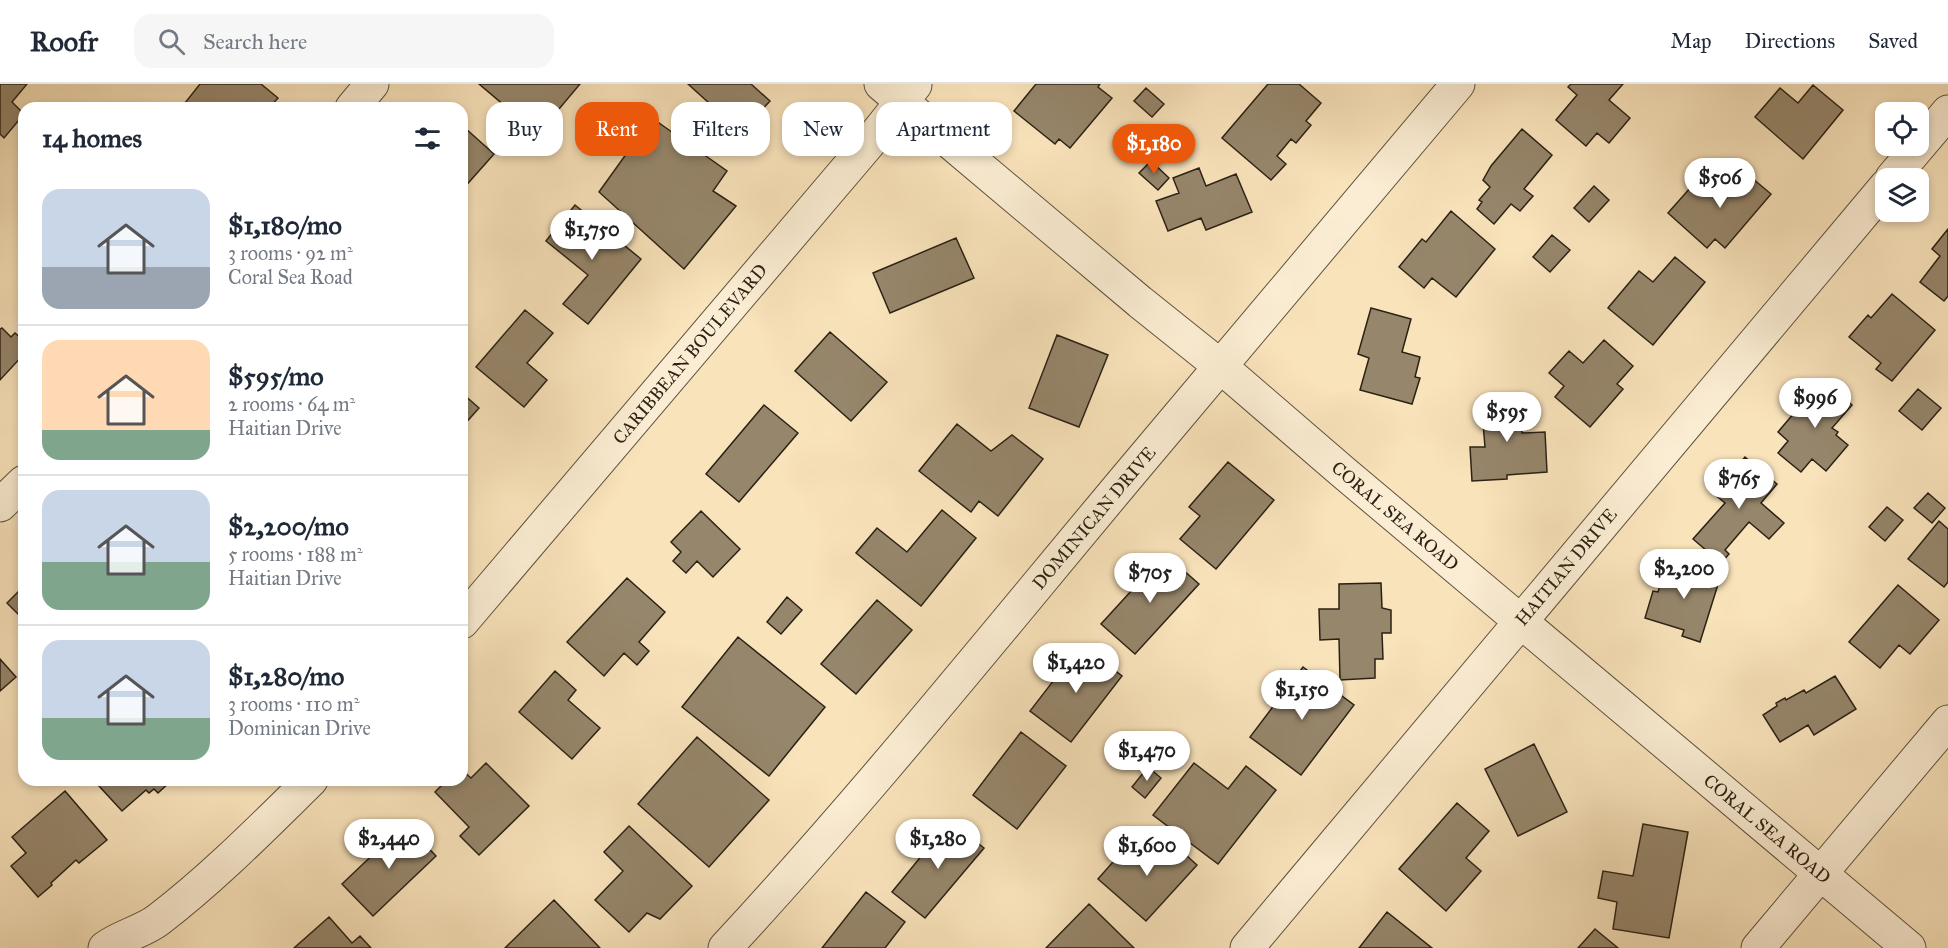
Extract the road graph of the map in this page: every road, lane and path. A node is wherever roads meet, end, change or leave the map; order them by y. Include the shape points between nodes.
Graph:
1 (372, 84) edge
2 (1458, 84) edge
3 (900, 90) edge
4 (356, 102) edge
5 (1948, 112) edge
6 (1900, 168) edge
7 (1875, 199) edge
8 (1220, 366) junction
9 (18, 488) edge
10 (0, 505) edge
11 (468, 615) edge
12 (1521, 621) junction
13 (1948, 722) edge
14 (305, 786) edge
15 (1820, 874) junction
16 (156, 921) junction
17 (105, 948) edge
18 (137, 948) edge
19 (725, 948) edge
20 (1247, 948) edge
21 (1758, 948) edge
22 (1909, 948) edge

1 - 4 street
2 - 8 street, DOMINICAN DRIVE
3 - 8 street, CORAL SEA ROAD via 1140,302
3 - 11 street, CARIBBEAN BOULEVARD
5 - 6 street
7 - 12 street, HAITIAN DRIVE
8 - 12 street, CORAL SEA ROAD
8 - 19 street, DOMINICAN DRIVE via 936,707
9 - 10 street
12 - 15 street, CORAL SEA ROAD
12 - 20 street, HAITIAN DRIVE
13 - 15 street
14 - 16 street
15 - 21 street
15 - 22 street, CORAL SEA ROAD
16 - 17 street
16 - 18 street

